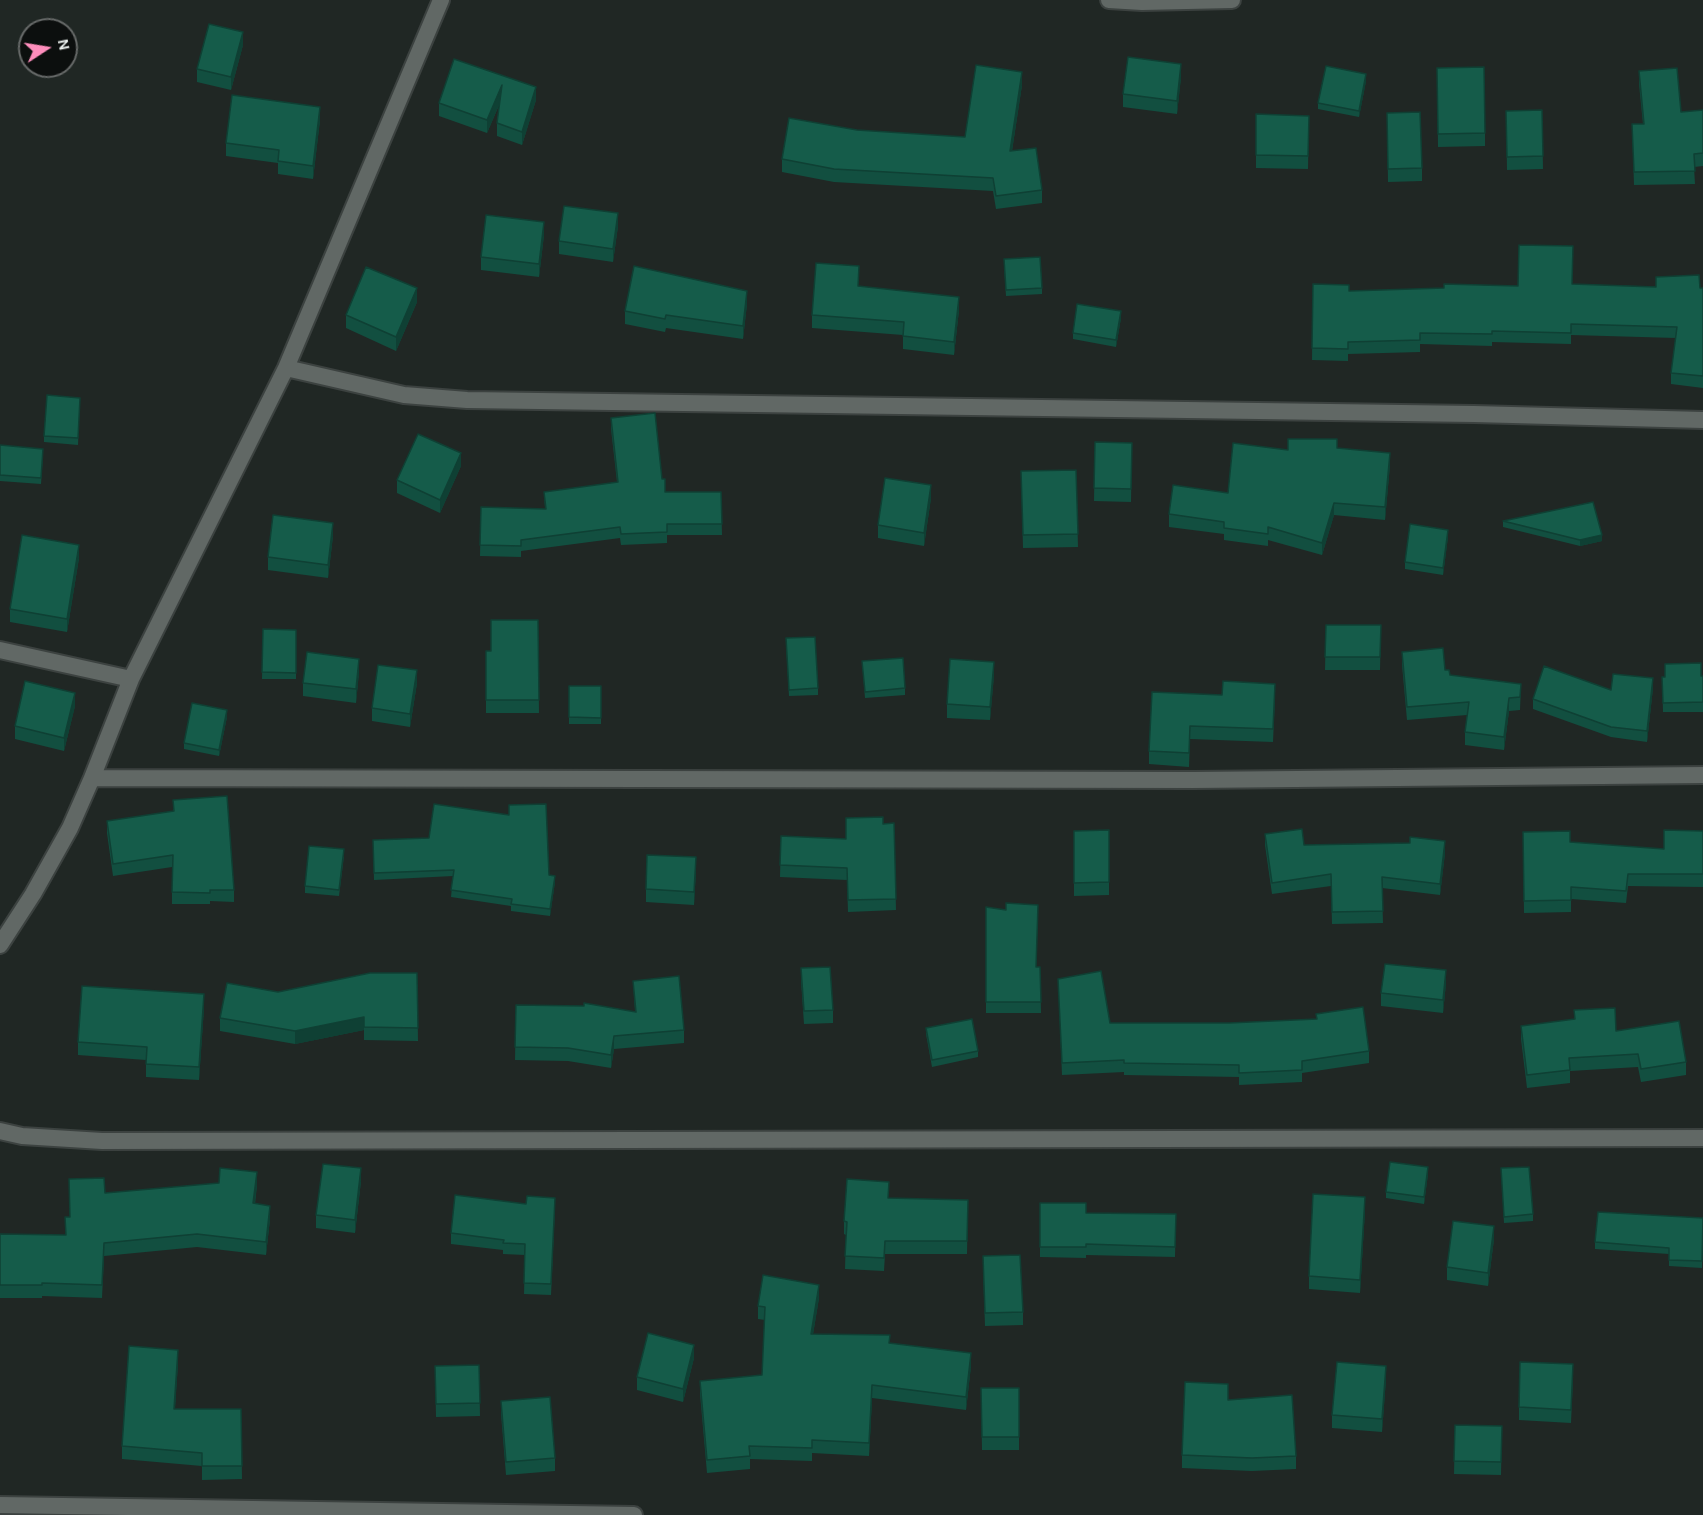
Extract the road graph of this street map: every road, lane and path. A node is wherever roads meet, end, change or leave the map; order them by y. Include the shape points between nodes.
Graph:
1 (441, 0) edge
2 (1109, 0) edge
3 (1232, 0) edge
4 (286, 368) junction
5 (1703, 420) edge
6 (0, 650) edge
7 (131, 679) junction
8 (1703, 775) edge
9 (93, 778) junction
10 (0, 945) edge
11 (0, 1131) edge
12 (1703, 1138) edge
13 (0, 1505) edge
14 (634, 1515) edge

1 - 4 street
2 - 3 street
4 - 5 street via 404,395 467,400
4 - 7 street
6 - 7 street
7 - 9 street
8 - 9 street via 1205,780
9 - 10 street via 33,894
11 - 12 street via 102,1141
13 - 14 street

